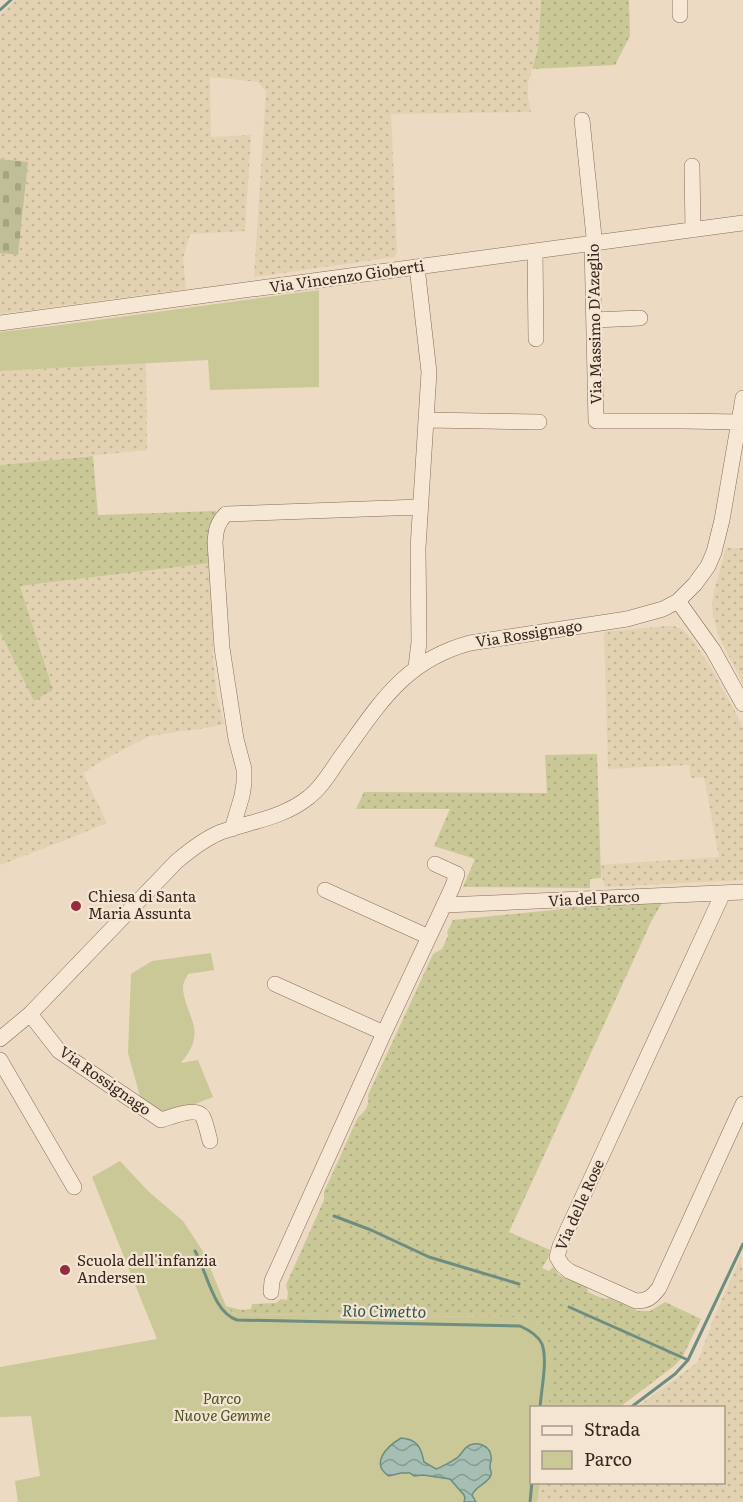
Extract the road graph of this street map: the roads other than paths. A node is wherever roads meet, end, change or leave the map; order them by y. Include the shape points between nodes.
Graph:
1 (582, 120) dead end
2 (692, 166) dead end
3 (743, 223) edge
4 (693, 230) junction
5 (592, 243) junction
6 (535, 251) junction
7 (417, 267) junction
8 (640, 318) dead end
9 (594, 320) junction
10 (0, 323) edge
11 (536, 339) dead end
12 (743, 398) edge
13 (427, 420) junction
14 (539, 422) dead end
15 (739, 422) junction
16 (420, 507) junction
17 (678, 601) junction
18 (419, 629) junction
19 (446, 651) junction
20 (416, 667) junction
21 (743, 704) edge
22 (232, 829) junction
23 (435, 864) dead end
24 (325, 890) dead end
25 (743, 892) edge
26 (723, 893) junction
27 (445, 905) junction
28 (429, 937) junction
29 (275, 984) dead end
30 (30, 1014) junction
31 (384, 1034) junction
32 (0, 1039) edge
33 (0, 1060) edge
34 (743, 1104) edge
35 (210, 1141) dead end
36 (74, 1187) dead end
37 (271, 1292) dead end

1 - 5 street, Via Massimo D'Azeglio
2 - 4 street
3 - 4 street, Via Vincenzo Gioberti
4 - 5 street, Via Vincenzo Gioberti
5 - 6 street, Via Vincenzo Gioberti
5 - 9 street, Via Massimo D'Azeglio
6 - 7 street, Via Vincenzo Gioberti
6 - 11 street
7 - 10 street, Via Vincenzo Gioberti
7 - 13 street via 429,372
8 - 9 street
9 - 15 street, Via Massimo D'Azeglio via 596,421
12 - 15 street, Via Rossignago
13 - 14 street
13 - 16 street
15 - 17 street, Via Rossignago via 714,552 695,584
16 - 18 street
16 - 22 street via 225,514 219,520 215,542 221,636 244,769 242,796
17 - 19 street, Via Rossignago via 645,615 484,640
17 - 21 street via 713,650
18 - 19 street via 436,648
18 - 20 street
19 - 20 street, Via Rossignago
20 - 22 street, Via Rossignago via 393,688 312,795 289,811
22 - 30 street, Via Rossignago via 201,842 176,862
23 - 27 street via 457,874
24 - 28 street
25 - 26 street, Via del Parco
26 - 27 street, Via del Parco
26 - 34 street, Via delle Rose via 560,1246 557,1257 562,1264 636,1301 652,1296
27 - 28 street
28 - 31 street
29 - 31 street
30 - 32 street, Via Rossignago
30 - 35 street, Via Rossignago via 59,1051 161,1120 198,1112
31 - 37 street via 272,1281
33 - 36 street

